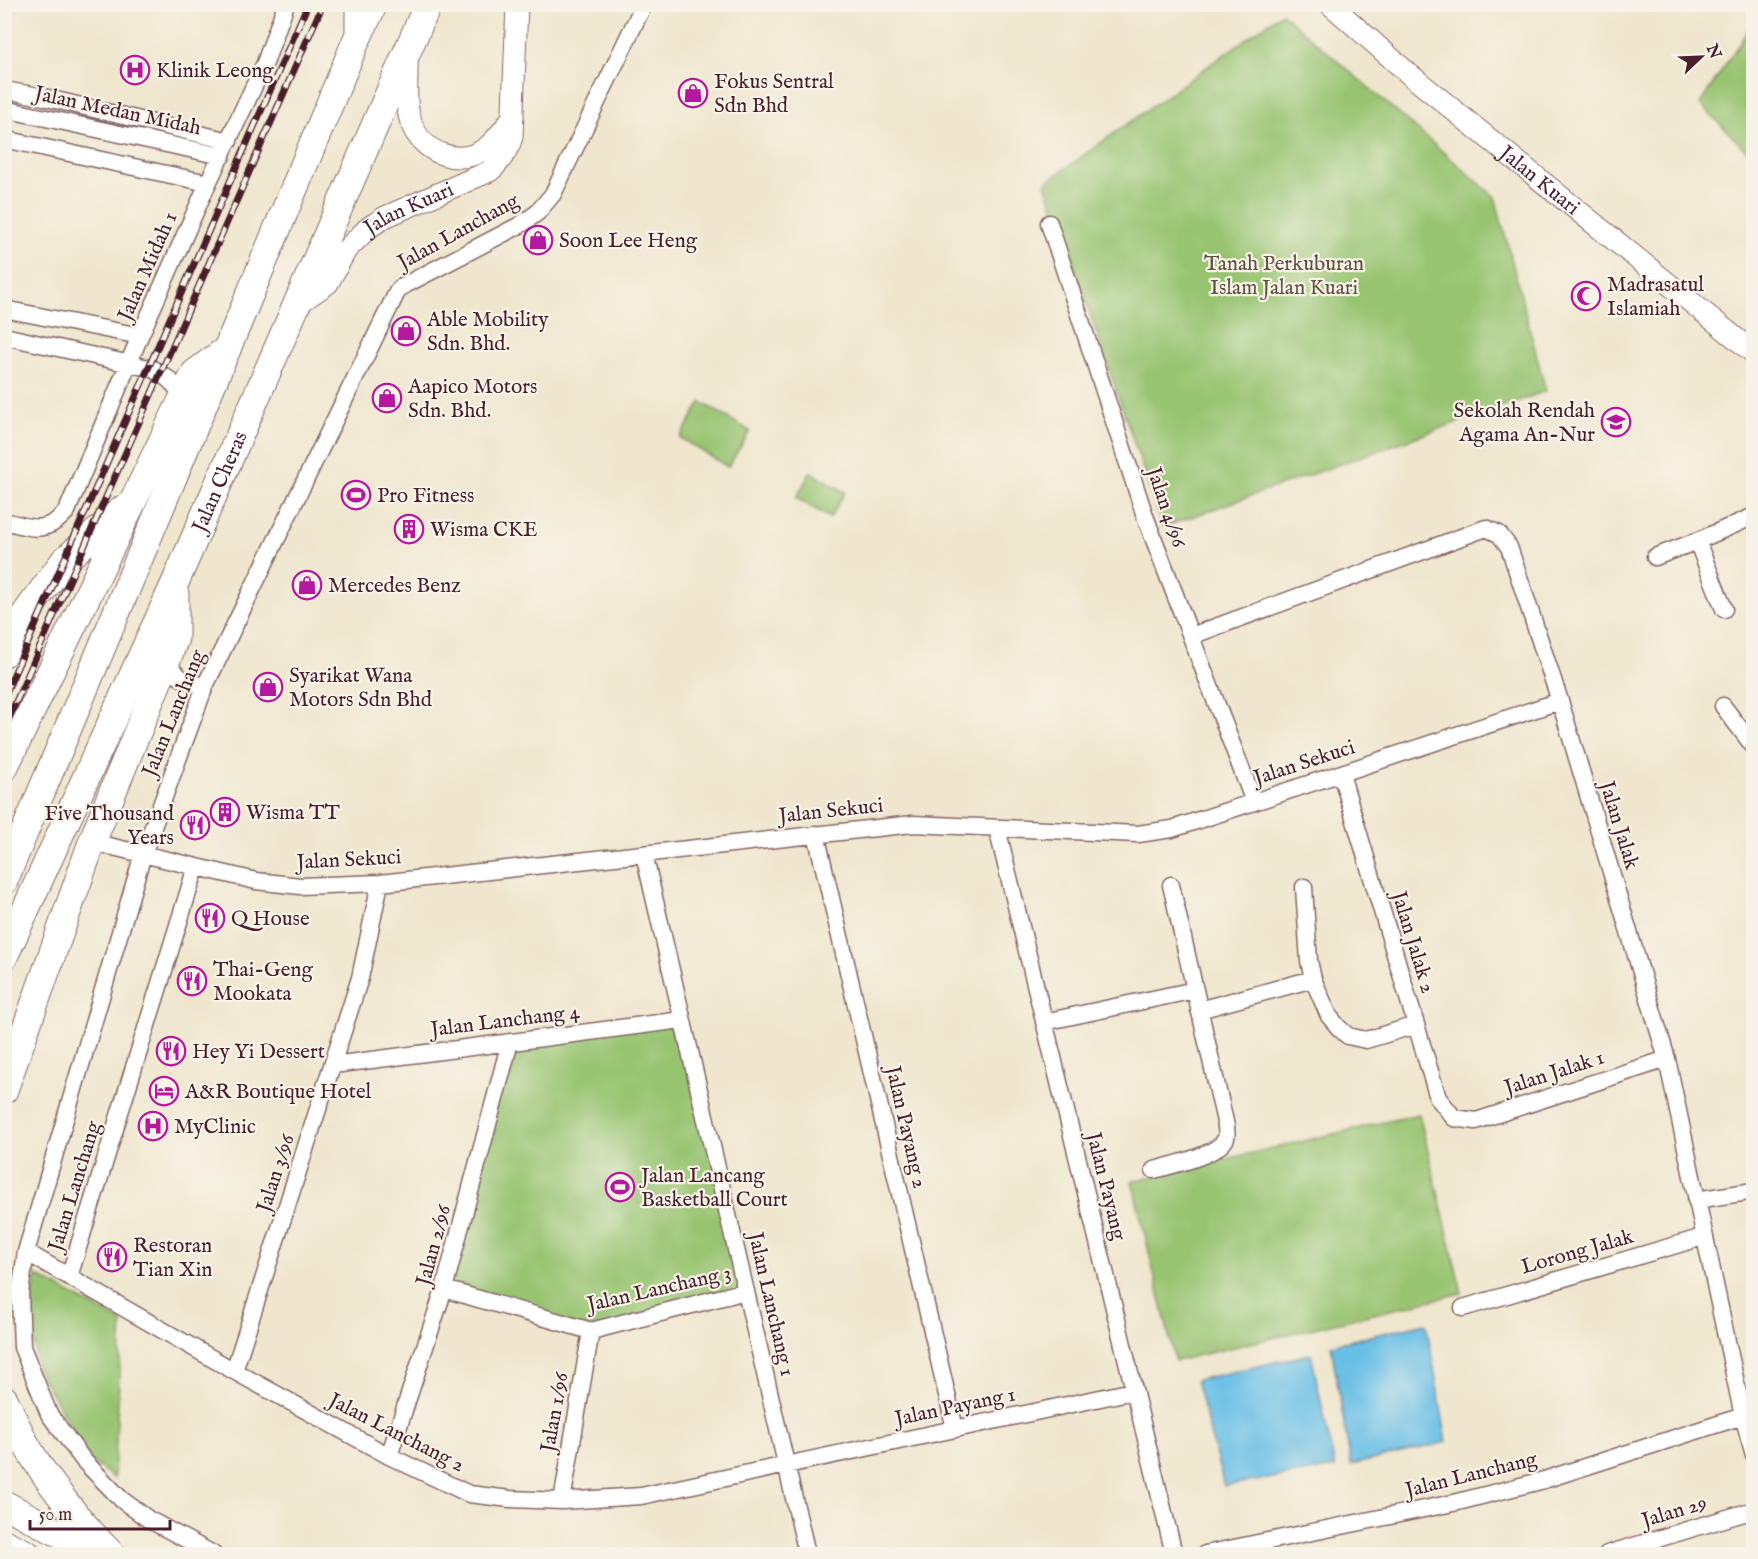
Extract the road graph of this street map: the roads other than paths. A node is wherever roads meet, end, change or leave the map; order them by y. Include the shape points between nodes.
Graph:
1 (286, 4) edge
2 (356, 4) edge
3 (374, 4) edge
4 (428, 4) edge
5 (517, 4) edge
6 (644, 4) edge
7 (1330, 4) edge
8 (356, 41) junction
9 (407, 51) junction
10 (4, 90) edge
11 (39, 96) junction
12 (6, 109) edge
13 (34, 114) junction
14 (513, 116) junction
15 (6, 139) edge
16 (225, 149) junction
17 (208, 183) junction
18 (1049, 223) dead end
19 (296, 306) junction
20 (4, 309) edge
21 (4, 336) edge
22 (140, 336) junction
23 (228, 348) junction
24 (1754, 354) edge
25 (129, 363) junction
26 (183, 398) junction
27 (133, 500) junction
28 (1754, 516) edge
29 (4, 521) edge
30 (1697, 541) junction
31 (1655, 557) dead end
32 (175, 583) junction
33 (1724, 609) dead end
34 (1191, 636) junction
35 (4, 652) edge
36 (167, 660) junction
37 (205, 686) junction
38 (1560, 701) junction
39 (1723, 706) dead end
40 (1754, 747) edge
41 (4, 768) edge
42 (1341, 774) junction
43 (1254, 802) junction
44 (997, 828) junction
45 (816, 834) junction
46 (92, 842) junction
47 (143, 854) junction
48 (644, 854) junction
49 (196, 867) junction
50 (4, 881) edge
51 (380, 883) junction
52 (1171, 885) dead end
53 (1304, 887) dead end
54 (4, 957) edge
55 (1312, 979) junction
56 (1195, 990) junction
57 (1199, 1010) junction
58 (682, 1020) junction
59 (1044, 1022) junction
60 (1416, 1024) junction
61 (510, 1042) junction
62 (1667, 1059) junction
63 (333, 1065) junction
64 (4, 1090) edge
65 (1454, 1118) joint
66 (1154, 1170) dead end
67 (1754, 1191) edge
68 (1696, 1200) junction
69 (1703, 1238) junction
70 (26, 1252) junction
71 (69, 1276) junction
72 (444, 1289) junction
73 (746, 1292) junction
74 (1463, 1308) dead end
75 (591, 1331) junction
76 (234, 1371) junction
77 (1133, 1392) junction
78 (4, 1399) edge
79 (1743, 1416) junction
80 (955, 1430) junction
81 (1754, 1455) edge
82 (389, 1456) junction
83 (786, 1465) junction
84 (562, 1501) junction
85 (4, 1504) edge
86 (1754, 1510) edge
87 (4, 1543) edge
88 (27, 1554) edge
89 (98, 1554) edge
90 (111, 1554) edge
91 (213, 1554) edge
92 (807, 1554) edge
93 (1174, 1554) edge
94 (1205, 1554) edge
95 (1607, 1554) edge

1 - 16 street, Jalan Midah 1 via 265,63
2 - 8 street
3 - 8 highway, Jalan Cheras
4 - 9 highway, Jalan Cheras
5 - 14 street, Jalan Kuari
6 - 37 street, Jalan Lanchang via 553,194 537,213 397,292
7 - 24 street, Jalan Kuari via 1409,74
8 - 23 highway, Jalan Cheras
9 - 14 street, Jalan Kuari via 411,122 419,138 431,149 455,158 476,154 497,138
9 - 19 highway, Jalan Cheras
10 - 11 street, Jalan Medan Midah
11 - 13 street
11 - 16 street, Jalan Medan Midah
12 - 13 street, Jalan Medan Midah
12 - 15 street
13 - 16 street, Jalan Medan Midah
14 - 19 street, Jalan Kuari via 509,147 490,171 368,228 346,250 328,283
15 - 17 street
16 - 17 street, Jalan Midah 1
17 - 22 street, Jalan Midah 1
18 - 34 street, Jalan 4/96 via 1145,516
19 - 32 highway, Jalan Cheras
20 - 22 street
21 - 25 street
22 - 25 street, Jalan Midah 1
23 - 26 highway via 195,373
23 - 50 highway, Jalan Cheras
25 - 26 street via 166,376
25 - 29 street, Jalan Midah 1 via 67,511 55,524 34,528
26 - 27 highway
27 - 35 highway via 64,561 26,613
27 - 41 highway
28 - 30 street
30 - 31 street
30 - 33 street
32 - 36 highway via 175,638
32 - 54 highway, Jalan Cheras
34 - 38 street, Jalan Jalak via 1486,528 1499,534 1509,547
34 - 43 street, Jalan 4/96
36 - 37 street via 173,673
36 - 46 highway
37 - 47 street, Jalan Lanchang
38 - 42 street, Jalan Sekuci
38 - 62 street, Jalan Jalak
39 - 40 street
42 - 43 street, Jalan Sekuci
42 - 60 street, Jalan Jalak 2
43 - 44 street, Jalan Sekuci via 1172,829 1138,834
44 - 45 street, Jalan Sekuci via 913,824
44 - 59 street, Jalan Payang
45 - 48 street, Jalan Sekuci
45 - 80 street, Jalan Payang 2
46 - 47 street, Jalan Sekuci
46 - 64 highway
47 - 49 street, Jalan Sekuci
47 - 70 street, Jalan Lanchang
48 - 51 street, Jalan Sekuci
48 - 58 street, Jalan Lanchang 1
49 - 51 street, Jalan Sekuci via 300,886
49 - 71 street, Jalan Lanchang
51 - 63 street, Jalan 3/96 via 360,978
52 - 56 street
53 - 55 street
55 - 57 street
55 - 60 street via 1329,1016 1348,1036 1366,1040
56 - 57 street
56 - 59 street
57 - 66 street via 1227,1136 1218,1147 1204,1154
58 - 61 street, Jalan Lanchang 4
58 - 73 street, Jalan Lanchang 1
59 - 77 street, Jalan Payang
60 - 65 street, Jalan Jalak 2 via 1438,1098
61 - 63 street, Jalan Lanchang 4
61 - 72 street, Jalan 2/96
62 - 65 street, Jalan Jalak 1 via 1476,1121
62 - 68 street, Jalan Jalak
63 - 76 street, Jalan 3/96
67 - 68 street
68 - 69 street, Jalan Jalak
69 - 74 street, Lorong Jalak
69 - 79 street, Jalan Jalak
70 - 71 street, Jalan Lanchang 2
70 - 91 street, Jalan Lanchang via 20,1293 22,1347 49,1414 84,1461 122,1500 148,1519
71 - 76 street, Jalan Lanchang 2
72 - 75 street, Jalan Lanchang 3
72 - 82 street, Jalan 2/96
73 - 75 street, Jalan Lanchang 3
73 - 83 street, Jalan Lanchang 1
75 - 84 street, Jalan 1/96
76 - 82 street, Jalan Lanchang 2
77 - 80 street, Jalan Payang 1
77 - 93 street, Jalan Payang
78 - 90 highway via 24,1441 56,1488
79 - 81 street, Jalan Jalak
79 - 94 street, Jalan Lanchang via 1544,1480
80 - 83 street, Jalan Payang 1
82 - 84 street, Jalan Lanchang 2 via 469,1494
83 - 84 street, Jalan Lanchang 2 via 641,1496
83 - 92 street, Jalan Lanchang 1
85 - 89 highway
86 - 95 street, Jalan 29
87 - 88 highway

